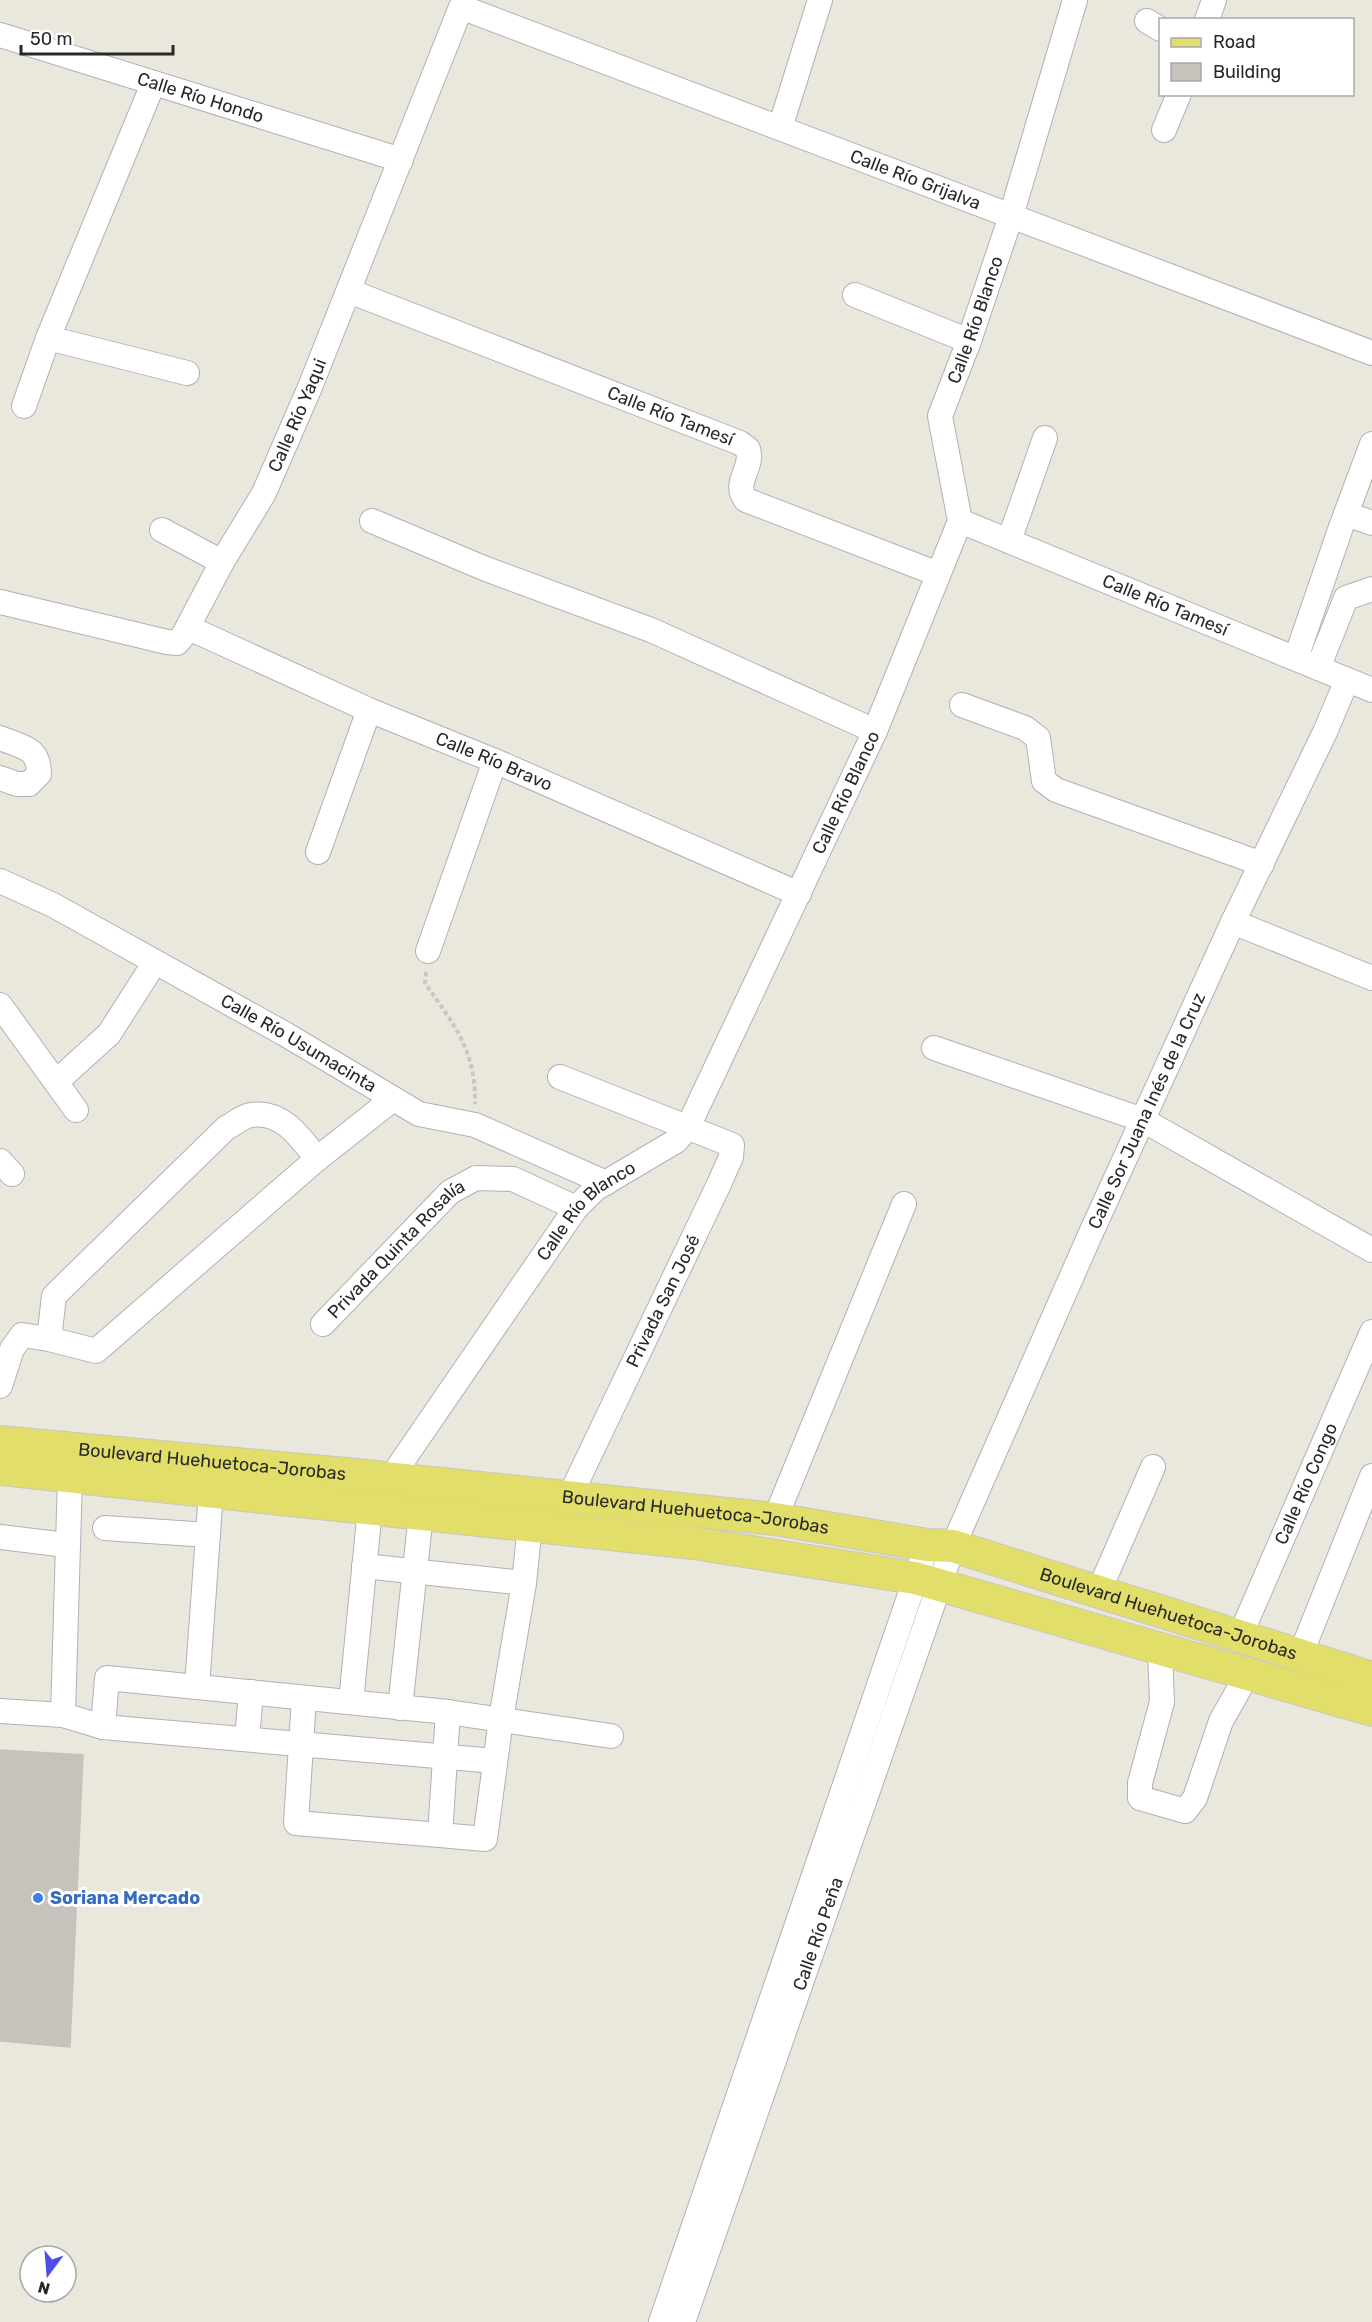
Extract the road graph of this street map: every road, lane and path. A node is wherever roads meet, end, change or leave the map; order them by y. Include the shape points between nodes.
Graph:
1 (820, 0) edge
2 (1075, 0) edge
3 (1214, 0) edge
4 (461, 7) joint
5 (1209, 18) edge
6 (0, 35) edge
7 (153, 84) junction
8 (1178, 96) edge
9 (780, 128) junction
10 (1164, 130) dead end
11 (401, 160) junction
12 (1011, 216) junction
13 (348, 291) junction
14 (855, 295) dead end
15 (48, 338) junction
16 (969, 341) junction
17 (1372, 353) edge
18 (187, 373) dead end
19 (24, 406) dead end
20 (1045, 438) dead end
21 (1372, 444) edge
22 (1346, 514) junction
23 (372, 520) dead end
24 (960, 521) junction
25 (1372, 523) edge
26 (162, 530) dead end
27 (1009, 541) junction
28 (222, 562) junction
29 (938, 574) junction
30 (1372, 589) edge
31 (0, 602) edge
32 (189, 628) junction
33 (1307, 663) junction
34 (1347, 680) junction
35 (1372, 690) edge
36 (962, 705) dead end
37 (369, 710) junction
38 (875, 730) junction
39 (0, 738) edge
40 (495, 760) junction
41 (0, 778) edge
42 (318, 852) dead end
43 (1262, 864) junction
44 (0, 881) edge
45 (799, 894) junction
46 (1233, 922) junction
47 (428, 951) joint
48 (155, 962) junction
49 (1372, 978) edge
50 (1, 1009) edge
51 (934, 1048) dead end
52 (560, 1077) dead end
53 (56, 1082) junction
54 (393, 1100) junction
55 (76, 1110) dead end
56 (1143, 1120) junction
57 (475, 1125) junction
58 (688, 1127) junction
59 (317, 1159) junction
60 (606, 1183) junction
61 (903, 1203) dead end
62 (576, 1208) junction
63 (1372, 1250) edge
64 (323, 1324) dead end
65 (1372, 1332) edge
66 (49, 1339) junction
67 (0, 1386) edge
68 (0, 1442) edge
69 (1153, 1467) dead end
70 (0, 1469) edge
71 (1372, 1476) edge
72 (70, 1477) junction
73 (390, 1479) junction
74 (211, 1492) junction
75 (568, 1498) junction
76 (370, 1509) junction
77 (421, 1514) junction
78 (775, 1519) junction
79 (530, 1525) junction
80 (105, 1528) dead end
81 (208, 1535) junction
82 (0, 1537) edge
83 (66, 1545) junction
84 (940, 1545) junction
85 (364, 1566) junction
86 (415, 1571) junction
87 (927, 1581) junction
88 (524, 1583) junction
89 (1099, 1591) junction
90 (1240, 1636) junction
91 (1161, 1650) junction
92 (1300, 1656) junction
93 (1247, 1675) junction
94 (1372, 1678) edge
95 (197, 1687) junction
96 (251, 1692) junction
97 (304, 1698) junction
98 (351, 1702) junction
99 (400, 1708) junction
100 (1372, 1710) edge
101 (0, 1711) edge
102 (448, 1712) junction
103 (63, 1715) junction
104 (501, 1719) junction
105 (103, 1727) junction
106 (611, 1736) dead end
107 (247, 1739) junction
108 (301, 1744) junction
109 (444, 1756) junction
110 (495, 1761) junction
111 (440, 1835) junction
112 (661, 2322) edge
113 (683, 2322) edge

1 - 9 street
2 - 12 street, Calle Río Blanco
3 - 5 street
4 - 9 street, Calle Río Grijalva
4 - 11 street, Calle Río Yaqui
6 - 7 street, Calle Río Hondo
7 - 11 street, Calle Río Hondo
7 - 15 street
8 - 10 street
9 - 12 street, Calle Río Grijalva
11 - 13 street, Calle Río Yaqui
12 - 16 street, Calle Río Blanco
12 - 17 street, Calle Río Grijalva
13 - 28 street, Calle Río Yaqui via 264,493
13 - 29 street, Calle Río Tamesí via 740,443 751,457 740,485 747,500
14 - 16 street
15 - 18 street
15 - 19 street
16 - 24 street, Calle Río Blanco via 940,416
20 - 27 street
21 - 22 street
22 - 25 street
22 - 33 street
23 - 38 street via 486,569 651,630
24 - 27 street, Calle Río Tamesí
24 - 29 street, Calle Río Blanco
26 - 28 street
27 - 33 street, Calle Río Tamesí
28 - 32 street, Calle Río Yaqui
29 - 38 street, Calle Río Blanco
30 - 33 street via 1346,598
31 - 32 street via 177,643
32 - 37 street, Calle Río Bravo
33 - 34 street, Calle Río Tamesí
34 - 35 street, Calle Río Tamesí
34 - 43 street, Calle Sor Juana Inés de la Cruz
36 - 43 street via 1025,728 1038,738 1044,781 1056,790
37 - 40 street, Calle Río Bravo
37 - 42 street
38 - 45 street, Calle Río Blanco
39 - 41 street via 33,751 39,761 39,774 28,784
40 - 45 street, Calle Río Bravo
40 - 47 street
43 - 46 street, Calle Sor Juana Inés de la Cruz
44 - 48 street, Calle Río Usumacinta via 53,905
45 - 58 street, Calle Río Blanco
46 - 49 street
46 - 56 street, Calle Sor Juana Inés de la Cruz
47 - 57 path via 425,983 462,1036 476,1082
48 - 53 street via 109,1034
48 - 54 street, Calle Río Usumacinta
50 - 53 street
51 - 56 street
52 - 58 street
53 - 55 street
54 - 57 street, Calle Río Usumacinta via 419,1114
54 - 59 street
56 - 63 street
56 - 84 street, Calle Sor Juana Inés de la Cruz
57 - 60 street, Calle Río Usumacinta
58 - 60 street, Calle Río Blanco via 676,1141
58 - 75 street, Privada San José via 732,1145 731,1157
59 - 66 street via 96,1351
59 - 66 street via 289,1124 264,1114 249,1115 226,1128 54,1296
60 - 62 street, Calle Río Blanco
61 - 78 street
62 - 64 street, Privada Quinta Rosalía via 513,1179 476,1178 450,1192
62 - 73 street, Calle Río Blanco
65 - 90 street, Calle Río Congo
66 - 67 street via 22,1335 12,1349
68 - 73 main road, Boulevard Huehuetoca-Jorobas
69 - 89 street
70 - 72 main road, Boulevard Huehuetoca-Jorobas
71 - 92 street
72 - 74 main road, Boulevard Huehuetoca-Jorobas
72 - 83 street
73 - 75 main road, Boulevard Huehuetoca-Jorobas
74 - 76 main road, Boulevard Huehuetoca-Jorobas
74 - 81 street
75 - 78 main road, Boulevard Huehuetoca-Jorobas
76 - 77 main road, Boulevard Huehuetoca-Jorobas
76 - 85 street
77 - 79 main road, Boulevard Huehuetoca-Jorobas
77 - 86 street
78 - 84 main road, Boulevard Huehuetoca-Jorobas
79 - 87 main road, Boulevard Huehuetoca-Jorobas via 694,1543
79 - 88 street
80 - 81 street
81 - 95 street
82 - 83 street
83 - 103 street
84 - 87 street, Calle Río Peña
84 - 89 main road, Boulevard Huehuetoca-Jorobas
85 - 86 street
85 - 98 street
86 - 88 street
86 - 99 street
87 - 91 main road, Boulevard Huehuetoca-Jorobas
87 - 112 street, Calle Río Peña
87 - 113 street, Calle Río Peña
88 - 104 street
89 - 90 main road, Boulevard Huehuetoca-Jorobas
90 - 92 main road, Boulevard Huehuetoca-Jorobas
91 - 93 main road, Boulevard Huehuetoca-Jorobas
91 - 93 street via 1162,1702 1140,1783 1140,1798 1174,1808 1185,1811 1195,1798 1221,1721
92 - 94 main road, Boulevard Huehuetoca-Jorobas
93 - 100 main road, Boulevard Huehuetoca-Jorobas
95 - 96 street
95 - 105 street via 107,1678
96 - 97 street
96 - 107 street
97 - 98 street
97 - 108 street
98 - 99 street
99 - 102 street
101 - 103 street
102 - 104 street
102 - 109 street
103 - 105 street
104 - 106 street
104 - 110 street
105 - 107 street
107 - 108 street
108 - 109 street
108 - 111 street via 296,1823
109 - 110 street
109 - 111 street
110 - 111 street via 485,1839

